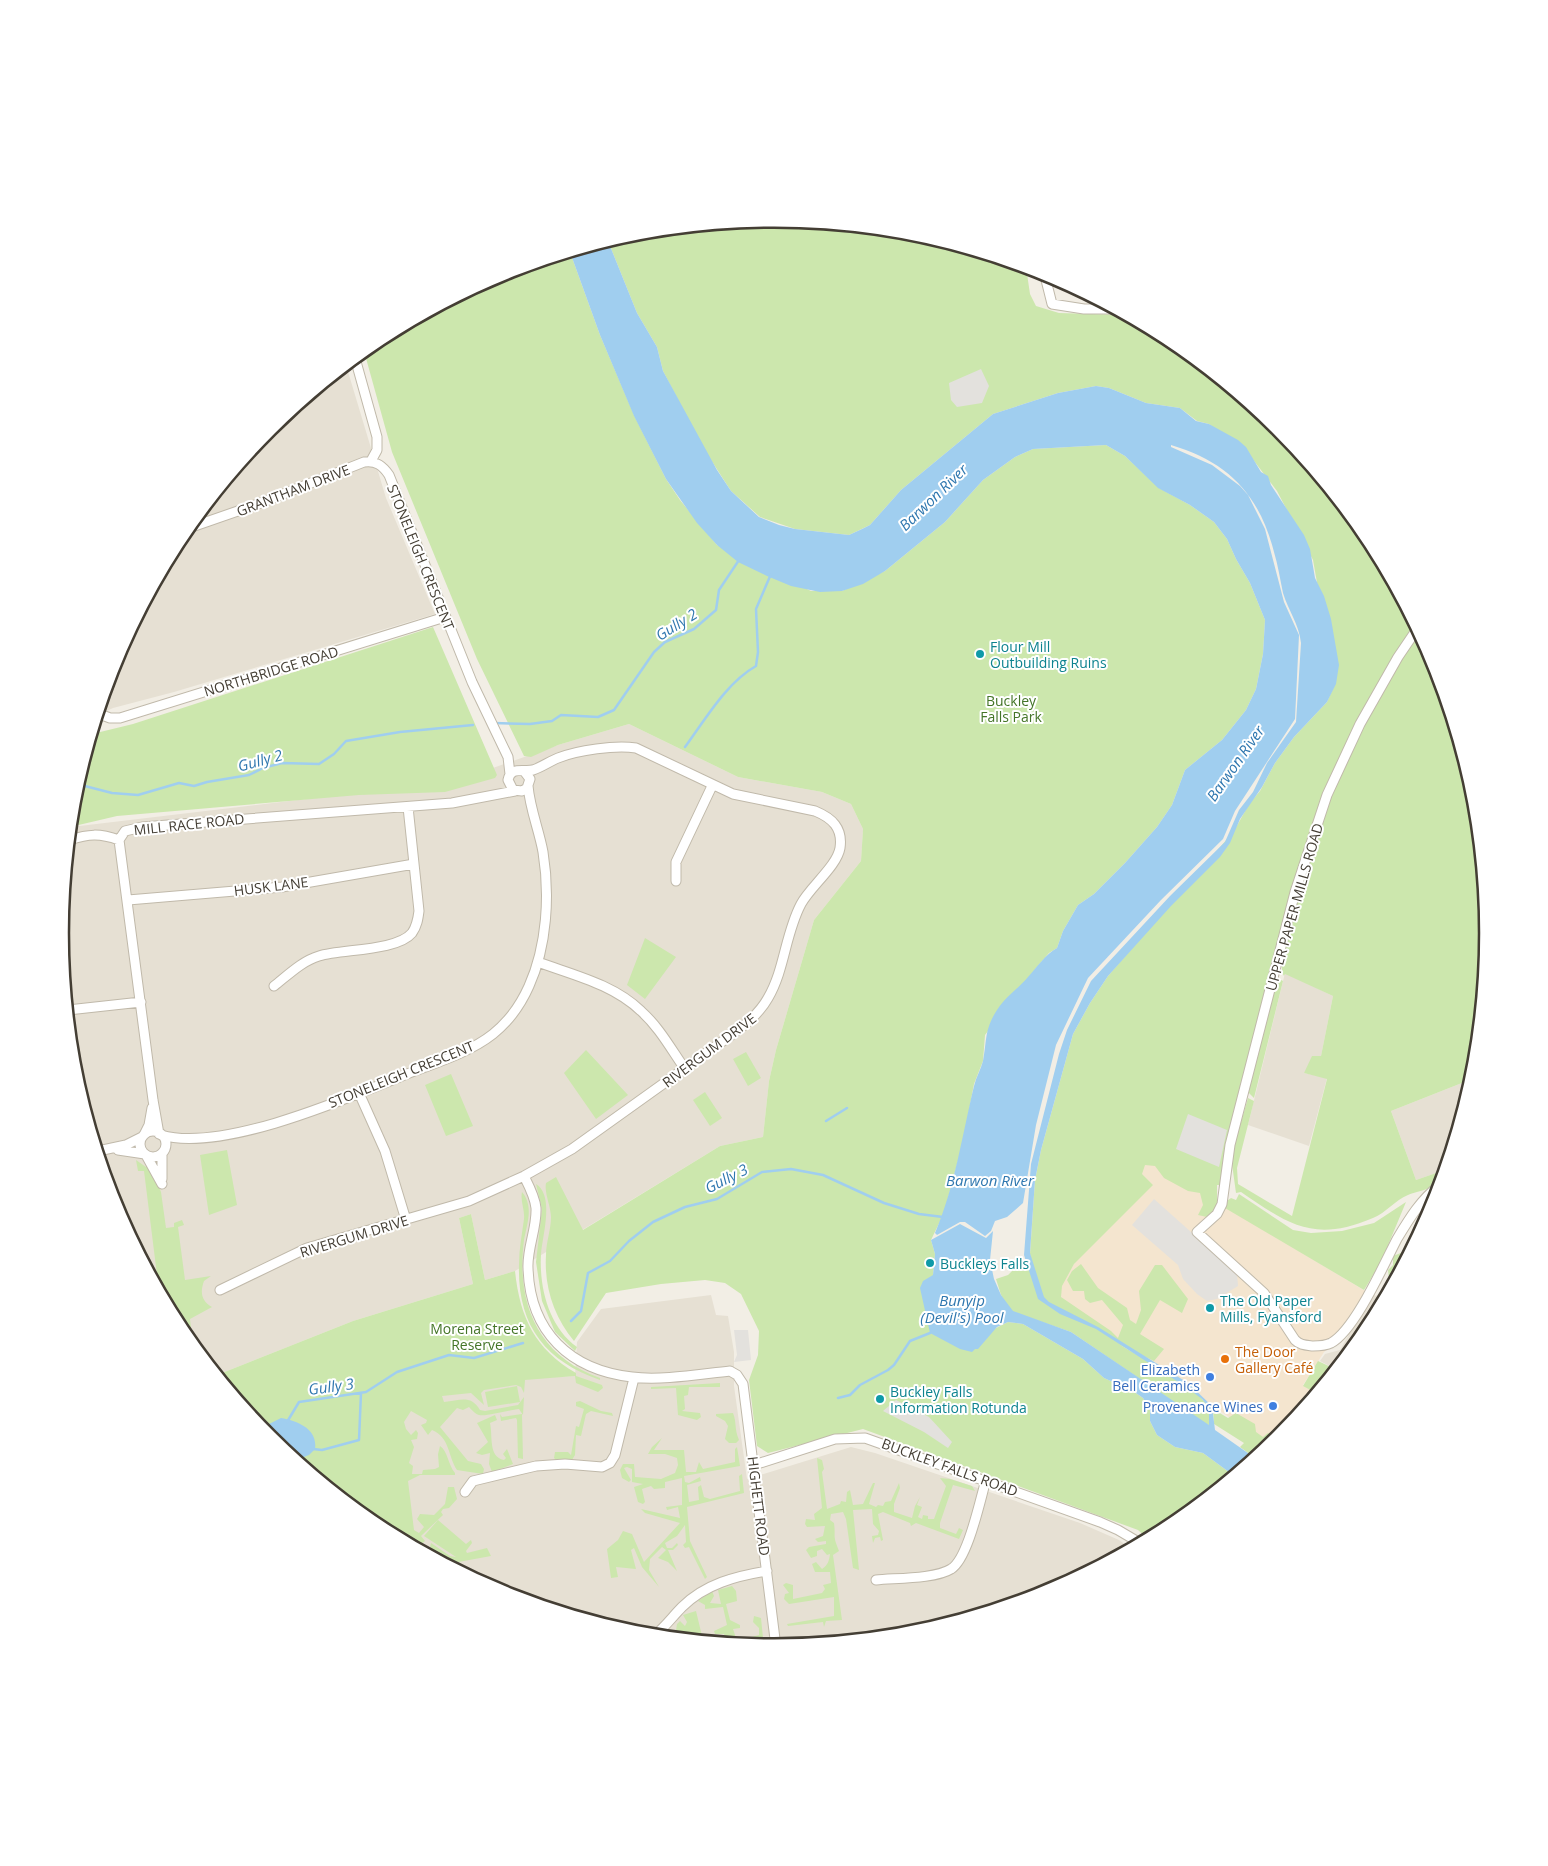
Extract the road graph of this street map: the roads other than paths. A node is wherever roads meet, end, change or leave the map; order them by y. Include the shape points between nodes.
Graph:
1 (1047, 282) edge
2 (1103, 309) edge
3 (357, 365) edge
4 (372, 461) junction
5 (200, 524) edge
6 (445, 617) junction
7 (1413, 635) edge
8 (103, 715) edge
9 (508, 757) junction
10 (548, 763) junction
11 (523, 771) junction
12 (509, 777) junction
13 (529, 782) junction
14 (712, 786) junction
15 (517, 791) junction
16 (495, 793) junction
17 (408, 807) junction
18 (532, 811) junction
19 (75, 838) edge
20 (119, 840) junction
21 (414, 864) junction
22 (676, 881) dead end
23 (128, 900) junction
24 (538, 962) junction
25 (274, 986) dead end
26 (141, 1002) junction
27 (73, 1009) edge
28 (685, 1069) junction
29 (359, 1093) junction
30 (153, 1100) junction
31 (160, 1134) junction
32 (143, 1136) junction
33 (191, 1139) junction
34 (113, 1149) junction
35 (103, 1150) edge
36 (163, 1152) junction
37 (145, 1155) junction
38 (524, 1176) junction
39 (1430, 1193) edge
40 (406, 1220) junction
41 (220, 1290) dead end
42 (634, 1378) junction
43 (754, 1465) junction
44 (986, 1480) junction
45 (465, 1492) dead end
46 (1134, 1540) edge
47 (767, 1571) junction
48 (876, 1580) dead end
49 (661, 1629) edge
50 (775, 1638) edge

1 - 2 street via 1052,304
3 - 4 street via 377,437 377,450
4 - 5 street, GRANTHAM DRIVE
4 - 6 street, STONELEIGH CRESCENT via 380,464 389,476
6 - 8 street, NORTHBRIDGE ROAD via 120,718
6 - 9 street, STONELEIGH CRESCENT
7 - 39 street, UPPER PAPER MILLS ROAD via 1360,724 1327,795 1295,892 1232,1136 1222,1204 1217,1214 1197,1232 1264,1293 1292,1338 1300,1344 1322,1346 1341,1335 1381,1275 1414,1212
9 - 11 street, STONELEIGH CRESCENT
9 - 12 street, STONELEIGH CRESCENT
10 - 11 street, RIVERGUM DRIVE
10 - 13 street, RIVERGUM DRIVE
10 - 14 street, RIVERGUM DRIVE via 573,753 626,746 658,757
11 - 12 street via 515,770
11 - 13 street, STONELEIGH CRESCENT
12 - 15 street, STONELEIGH CRESCENT via 510,787
12 - 16 street
13 - 15 street
13 - 18 street, STONELEIGH CRESCENT
14 - 22 street via 676,862
14 - 28 street, RIVERGUM DRIVE via 748,798 826,815 836,824 840,846 795,916 779,971 769,998 760,1011
15 - 16 street, MILL RACE ROAD
15 - 18 street, STONELEIGH CRESCENT
16 - 17 street, MILL RACE ROAD via 452,803
17 - 20 street, MILL RACE ROAD via 137,827 125,831
17 - 21 street
18 - 24 street, STONELEIGH CRESCENT via 543,851 546,885
19 - 20 street via 91,833
20 - 23 street, MILL RACE ROAD
21 - 23 street, HUSK LANE via 282,887
21 - 25 street via 418,922 405,939 312,959
23 - 26 street, MILL RACE ROAD
24 - 28 street via 605,986 632,1003 654,1024
24 - 29 street, STONELEIGH CRESCENT via 529,987 512,1014 492,1034 454,1055
26 - 27 street
26 - 30 street, MILL RACE ROAD
28 - 38 street, RIVERGUM DRIVE via 572,1149
29 - 33 street, STONELEIGH CRESCENT via 280,1122
29 - 40 street via 385,1151
30 - 31 street
30 - 32 street via 149,1125
31 - 32 street, STONELEIGH CRESCENT via 151,1132
31 - 33 street, STONELEIGH CRESCENT
31 - 36 street via 165,1142
32 - 34 street, STONELEIGH CRESCENT
32 - 37 street via 140,1146
33 - 36 street, STONELEIGH CRESCENT
34 - 35 street, STONELEIGH CRESCENT
34 - 37 street, STONELEIGH CRESCENT
36 - 37 street, STONELEIGH CRESCENT via 154,1157
36 - 37 street via 162,1184
38 - 40 street, RIVERGUM DRIVE via 468,1201
38 - 42 street via 536,1207 528,1273 544,1329 562,1350 590,1368
40 - 41 street, RIVERGUM DRIVE via 307,1248
42 - 43 street, HIGHETT ROAD via 730,1371 737,1375 743,1384
42 - 45 street via 615,1455 609,1464 601,1467 564,1464 529,1467 469,1479
43 - 44 street, BUCKLEY FALLS ROAD via 835,1439 865,1438
43 - 47 street, HIGHETT ROAD
44 - 46 street, BUCKLEY FALLS ROAD via 1100,1522
44 - 48 street via 965,1548 955,1566 938,1573
47 - 49 street via 728,1579 705,1590
47 - 50 street, HIGHETT ROAD

